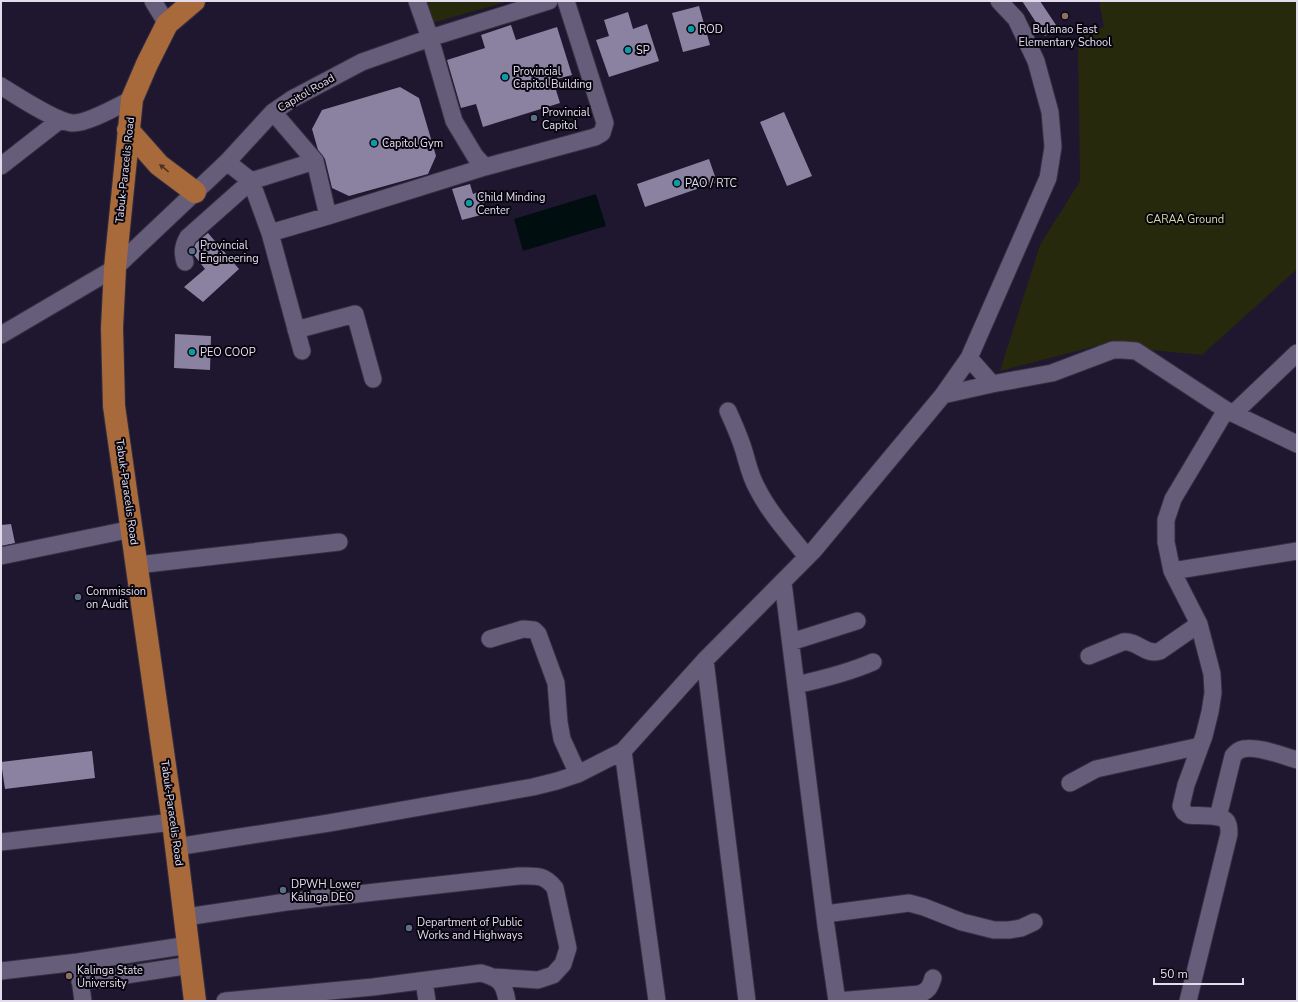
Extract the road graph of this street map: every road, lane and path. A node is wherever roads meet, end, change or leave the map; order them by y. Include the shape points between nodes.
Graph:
1 (153, 1) edge
2 (194, 1) edge
3 (417, 1) edge
4 (549, 1) edge
5 (566, 1) edge
6 (999, 1) edge
7 (167, 24) junction
8 (430, 38) junction
9 (4, 92) edge
10 (132, 99) junction
11 (273, 112) junction
12 (60, 120) junction
13 (128, 130) junction
14 (315, 161) junction
15 (227, 162) junction
16 (1, 166) edge
17 (485, 167) junction
18 (251, 181) junction
19 (195, 192) junction
20 (328, 216) junction
21 (270, 232) junction
22 (185, 262) dead end
23 (115, 268) junction
24 (296, 330) junction
25 (1, 335) edge
26 (302, 350) dead end
27 (1297, 353) edge
28 (969, 358) junction
29 (373, 379) dead end
30 (992, 384) junction
31 (944, 395) junction
32 (728, 411) dead end
33 (1230, 412) junction
34 (1297, 444) edge
35 (132, 529) junction
36 (339, 542) dead end
37 (1297, 551) edge
38 (1, 556) edge
39 (807, 557) junction
40 (137, 566) junction
41 (1172, 571) junction
42 (783, 582) junction
43 (857, 621) dead end
44 (1199, 624) junction
45 (490, 639) dead end
46 (791, 642) junction
47 (1089, 656) dead end
48 (705, 660) junction
49 (873, 662) dead end
50 (796, 685) junction
51 (1200, 746) junction
52 (623, 751) junction
53 (1297, 760) edge
54 (578, 774) junction
55 (1070, 783) dead end
56 (1218, 818) junction
57 (173, 822) junction
58 (1, 842) edge
59 (176, 847) junction
60 (824, 914) junction
61 (186, 917) junction
62 (1034, 922) dead end
63 (190, 955) junction
64 (78, 962) junction
65 (1, 971) edge
66 (493, 977) junction
67 (932, 978) dead end
68 (424, 981) junction
69 (80, 982) junction
70 (83, 1001) edge
71 (195, 1001) edge
72 (225, 1001) edge
73 (427, 1001) edge
74 (507, 1001) edge
75 (657, 1001) edge
76 (747, 1001) edge
77 (837, 1001) edge
78 (1188, 1001) edge

1 - 7 street
2 - 7 main road, Tabuk-Paracelis Road
3 - 8 street
4 - 8 street, Capitol Road
5 - 17 street via 605,123 602,133
6 - 28 street via 1016,19 1036,61 1050,112 1053,147 1048,178
7 - 10 main road, Tabuk-Paracelis Road
8 - 11 street, Capitol Road via 362,62 292,98
8 - 17 street via 454,121 475,156
9 - 12 street
10 - 12 street via 88,120 73,123
10 - 13 main road, Tabuk-Paracelis Road
11 - 14 street
11 - 15 street, Capitol Road
12 - 16 street
19 -> 13 main road via 159,165
13 - 23 main road, Tabuk-Paracelis Road
14 - 18 street
14 - 20 street
15 - 18 street
15 - 19 street, Capitol Road
17 - 20 street
18 - 21 street
18 - 22 street via 188,237 183,254
19 - 23 street, Capitol Road
20 - 21 street
21 - 24 street
23 - 25 street, Capitol Road
23 - 35 main road, Tabuk-Paracelis Road via 112,328 114,406
24 - 26 street
24 - 29 street via 355,314
27 - 33 street
28 - 30 street
28 - 31 street
30 - 31 street
30 - 33 street via 1052,373 1113,350 1136,351
31 - 39 street
32 - 39 street via 756,488
33 - 34 street
33 - 41 street via 1173,499 1166,520 1166,542
35 - 38 street
35 - 40 main road, Tabuk-Paracelis Road
36 - 40 street
37 - 41 street
39 - 42 street
40 - 57 main road, Tabuk-Paracelis Road
41 - 44 street
42 - 46 street
42 - 48 street
43 - 46 street
44 - 47 street via 1156,653 1127,641
44 - 51 street via 1212,674 1213,693
45 - 54 street via 523,629 534,630 538,634 556,683 562,739
46 - 50 street
48 - 52 street
48 - 76 street
49 - 50 street via 835,676
50 - 60 street
51 - 55 street via 1096,769
51 - 56 street via 1181,806 1188,815
52 - 54 street
52 - 75 street
53 - 56 street via 1260,750 1241,749 1233,756
54 - 59 street via 533,787
56 - 78 street via 1225,820 1230,834
57 - 58 street
57 - 59 main road, Tabuk-Paracelis Road
59 - 61 main road, Tabuk-Paracelis Road
60 - 62 street via 909,903 962,922 994,930 1021,928
60 - 77 street
61 - 63 main road, Tabuk-Paracelis Road
61 - 66 street via 286,902 519,876 537,876 549,880 555,888 568,948 563,964 554,975 538,980
63 - 64 street
63 - 69 street
63 - 71 main road, Tabuk-Paracelis Road
64 - 65 street
64 - 69 street
66 - 68 street via 481,974
66 - 74 street via 502,984
67 - 77 street via 927,991 920,994
68 - 72 street
68 - 73 street
69 - 70 street

